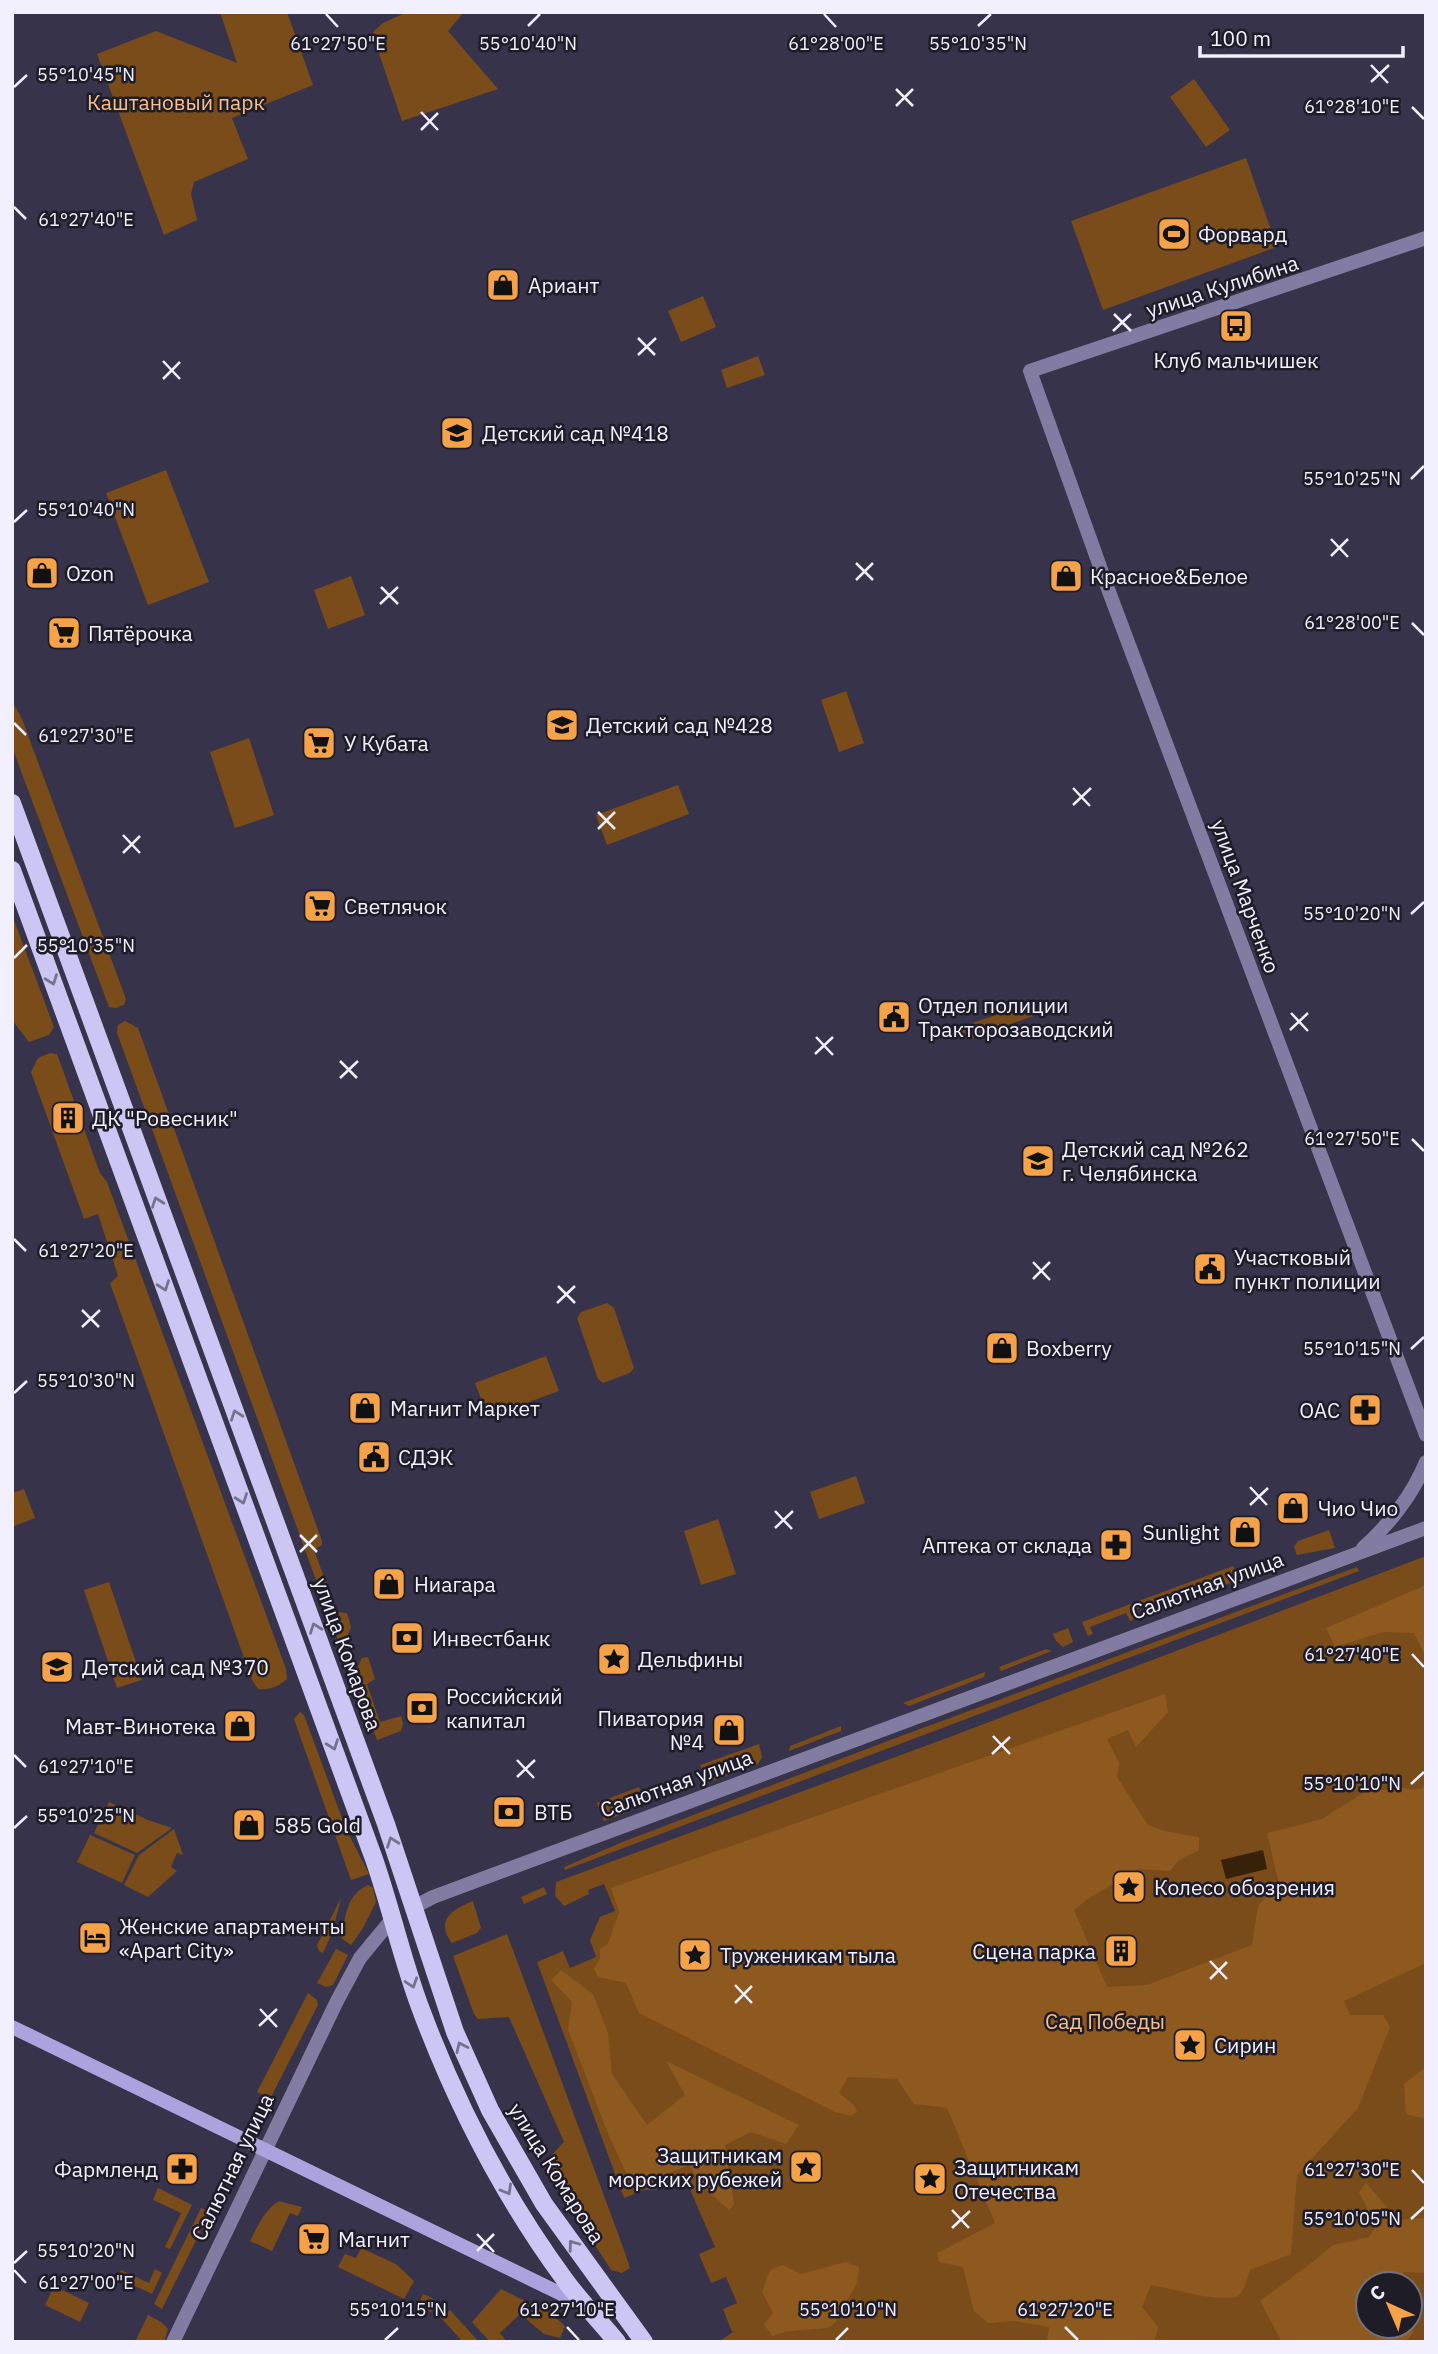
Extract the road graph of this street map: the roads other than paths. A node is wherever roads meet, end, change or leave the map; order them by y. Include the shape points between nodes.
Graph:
1 (1426, 238) edge
2 (1030, 371) joint
3 (12, 803) edge
4 (12, 870) edge
5 (93, 1027) junction
6 (72, 1034) junction
7 (1426, 1435) edge
8 (1426, 1462) edge
9 (1426, 1528) edge
10 (1357, 1554) junction
11 (414, 1907) junction
12 (393, 1918) junction
13 (12, 2027) edge
14 (266, 2149) junction
15 (613, 2300) junction
16 (585, 2305) junction
17 (173, 2342) edge
18 (617, 2342) edge
19 (645, 2342) edge

1 - 2 street, улица Кулибина
2 - 7 street, улица Марченко
3 - 5 main road, улица Комарова
4 -> 6 main road
5 - 6 main road
11 -> 5 main road, улица Комарова
6 -> 12 main road
8 - 10 street via 1410,1493
9 - 10 street, Салютная улица
10 - 11 street, Салютная улица
11 - 12 main road, Салютная улица
15 -> 11 main road, улица Комарова via 544,2204 490,2109 454,2032
12 - 14 street, Салютная улица via 360,1958
12 -> 16 main road via 419,2006 476,2137 524,2218
13 - 14 main road
14 - 16 main road
14 - 17 street, Салютная улица
15 - 16 main road
15 - 19 main road, улица Комарова
16 - 18 main road

